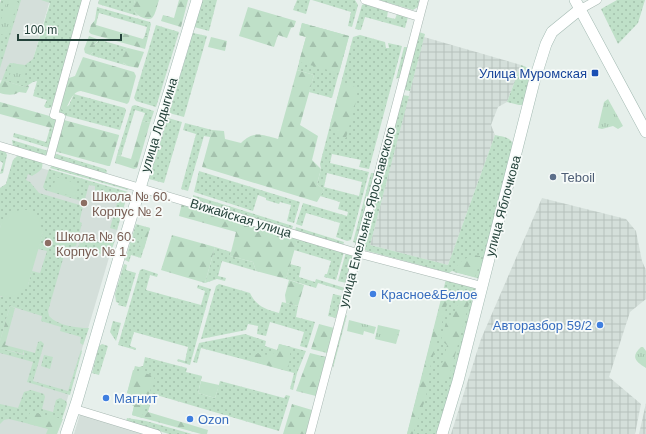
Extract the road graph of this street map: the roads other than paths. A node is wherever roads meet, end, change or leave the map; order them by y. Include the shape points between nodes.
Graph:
1 (86, 0) edge
2 (197, 0) edge
3 (365, 0) edge
4 (424, 0) edge
5 (597, 0) edge
6 (577, 5) edge
7 (419, 17) junction
8 (646, 132) edge
9 (0, 146) edge
10 (49, 161) junction
11 (140, 188) junction
12 (358, 253) junction
13 (482, 286) junction
14 (75, 409) junction
15 (66, 434) edge
16 (157, 434) edge
17 (310, 434) edge
18 (442, 434) edge

1 - 10 street via 54,115 61,117
2 - 11 main road, улица Лодыгина
3 - 7 street
4 - 7 street, улица Емельяна Ярославского
5 - 6 street, улица Яблочкова
6 - 8 main road
6 - 13 main road, улица Яблочкова via 552,32 546,44
7 - 12 street, улица Емельяна Ярославского
9 - 10 street, Вижайская улица
10 - 11 street, Вижайская улица
11 - 12 street, Вижайская улица
11 - 14 main road, улица Лодыгина
12 - 13 street, Вижайская улица
12 - 17 street, улица Емельяна Ярославского
13 - 18 main road, улица Яблочкова
14 - 15 main road, улица Лодыгина
14 - 16 street

